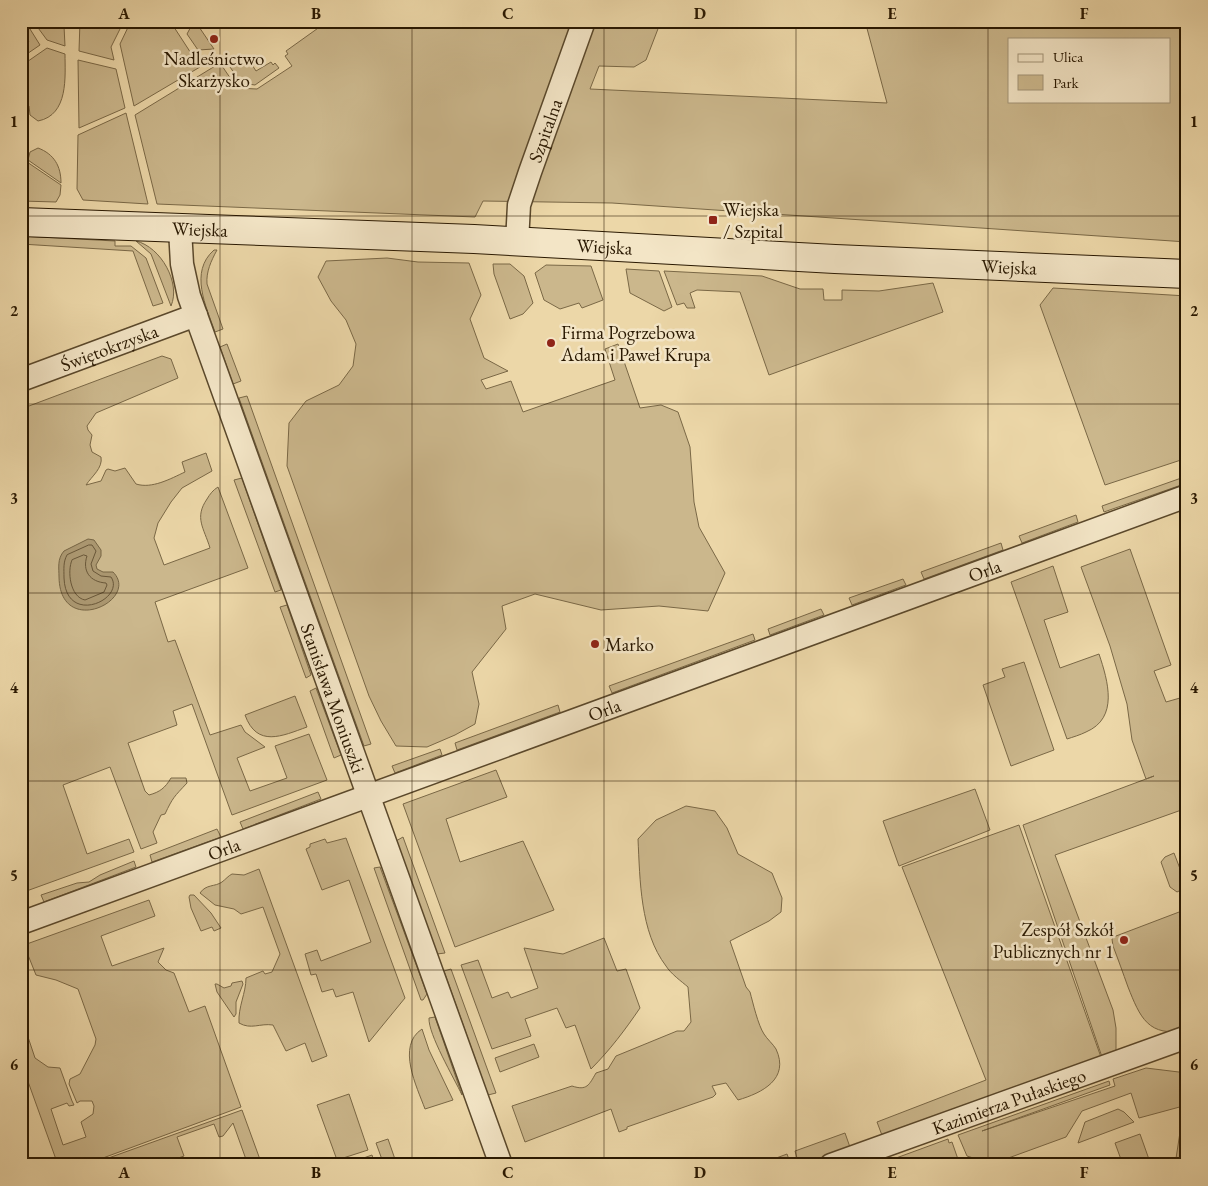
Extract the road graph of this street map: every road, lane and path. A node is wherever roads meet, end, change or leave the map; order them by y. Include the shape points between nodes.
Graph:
1 (584, 21) edge
2 (21, 222) edge
3 (180, 229) junction
4 (517, 242) junction
5 (1187, 274) edge
6 (196, 315) junction
7 (21, 380) edge
8 (1187, 496) edge
9 (368, 796) junction
10 (21, 923) edge
11 (1187, 1037) edge
12 (501, 1165) edge
13 (831, 1165) edge

1 - 4 street, Szpitalna via 519,205
2 - 3 street, Wiejska
3 - 4 street, Wiejska
3 - 6 street, Stanisława Moniuszki via 184,279
4 - 5 street, Wiejska
6 - 7 street, Świętokrzyska
6 - 9 street, Stanisława Moniuszki
8 - 9 street, Orla
9 - 10 street, Orla
9 - 12 street, Stanisława Moniuszki
11 - 13 street, Kazimierza Pułaskiego

